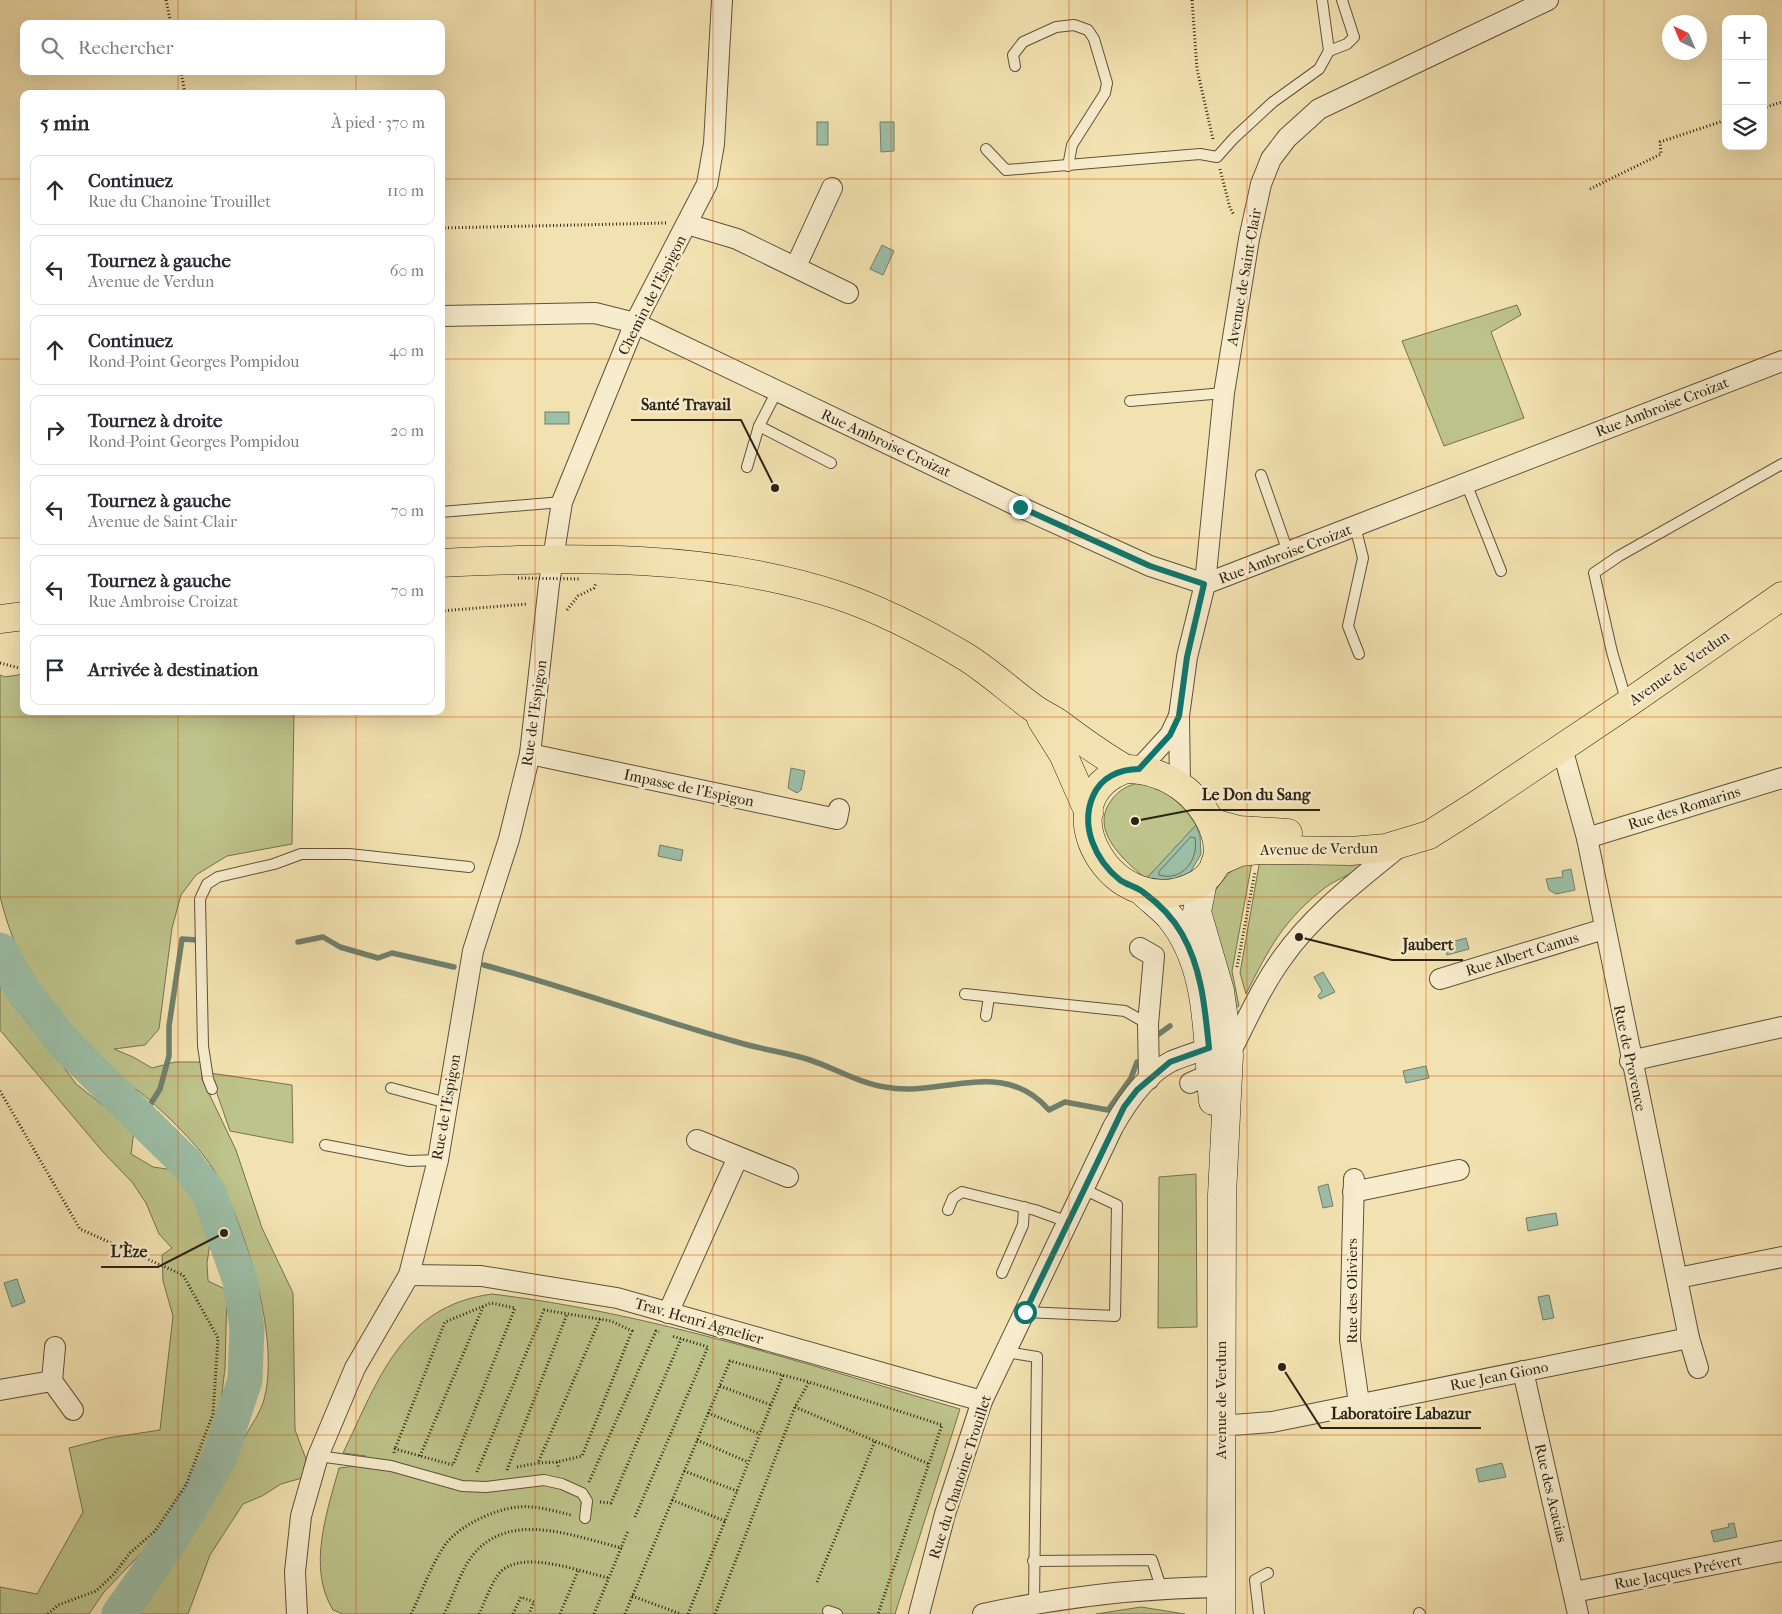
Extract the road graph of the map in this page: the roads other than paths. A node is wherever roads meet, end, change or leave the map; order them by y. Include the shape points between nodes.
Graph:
1 (722, 0) edge
2 (1322, 0) edge
3 (1342, 0) edge
4 (1548, 0) edge
5 (1515, 9) edge
6 (1329, 51) junction
7 (1015, 66) dead end
8 (986, 149) dead end
9 (1068, 166) junction
10 (832, 188) dead end
11 (687, 224) junction
12 (796, 266) junction
13 (848, 293) dead end
14 (445, 316) edge
15 (634, 323) junction
16 (1782, 361) edge
17 (777, 391) junction
18 (1224, 393) junction
19 (1130, 401) dead end
20 (759, 426) junction
21 (831, 463) dead end
22 (1782, 464) edge
23 (747, 467) dead end
24 (1261, 475) dead end
25 (1466, 483) junction
26 (562, 502) junction
27 (445, 512) edge
28 (1355, 526) junction
29 (1288, 552) junction
30 (445, 563) edge
31 (1501, 571) dead end
32 (549, 584) joint
33 (1204, 584) junction
34 (1782, 596) edge
35 (20, 616) edge
36 (0, 619) edge
37 (1359, 654) dead end
38 (1627, 704) junction
39 (1032, 708) junction
40 (1179, 716) junction
41 (1562, 748) junction
42 (530, 754) junction
43 (1133, 769) junction
44 (1524, 772) junction
45 (1782, 778) edge
46 (1180, 786) junction
47 (839, 809) dead end
48 (1089, 813) junction
49 (1212, 823) junction
50 (1587, 838) junction
51 (1400, 846) junction
52 (469, 867) dead end
53 (1209, 872) junction
54 (1142, 891) junction
55 (1604, 929) junction
56 (1147, 946) dead end
57 (1440, 980) dead end
58 (966, 994) dead end
59 (989, 998) junction
60 (986, 1016) dead end
61 (1148, 1024) junction
62 (1782, 1028) edge
63 (1630, 1061) junction
64 (1210, 1071) junction
65 (1149, 1079) junction
66 (392, 1088) dead end
67 (212, 1089) dead end
68 (447, 1103) junction
69 (698, 1140) dead end
70 (326, 1145) dead end
71 (738, 1157) junction
72 (438, 1160) junction
73 (1459, 1170) dead end
74 (788, 1177) dead end
75 (1223, 1187) junction
76 (1083, 1189) junction
77 (1024, 1207) junction
78 (948, 1210) dead end
79 (1068, 1222) junction
80 (1782, 1257) edge
81 (1002, 1273) dead end
82 (409, 1275) junction
83 (1678, 1278) junction
84 (1025, 1312) junction
85 (668, 1313) junction
86 (1689, 1338) junction
87 (55, 1347) dead end
88 (1006, 1352) junction
89 (1698, 1368) dead end
90 (1523, 1371) junction
91 (52, 1381) junction
92 (0, 1390) edge
93 (982, 1401) junction
94 (1359, 1403) junction
95 (73, 1410) dead end
96 (1220, 1426) junction
97 (318, 1456) junction
98 (585, 1518) road end
99 (1782, 1551) edge
100 (1033, 1561) junction
101 (1268, 1573) dead end
102 (1221, 1587) junction
103 (1162, 1590) junction
104 (1574, 1592) junction
105 (1034, 1603) junction
106 (297, 1614) edge
107 (918, 1614) edge
108 (984, 1614) edge
109 (1221, 1614) edge
110 (1259, 1614) edge
111 (1578, 1614) edge

1 - 11 street, Chemin de l'Espigon via 714,144 708,184
2 - 6 lane
3 - 6 lane via 1354,37 1347,44
4 - 5 street, Avenue de Saint-Clair
5 - 18 street, Avenue de Saint-Clair via 1318,109 1286,138 1271,159 1261,184
6 - 9 lane via 1319,69 1273,102 1217,157 1200,154
7 - 9 lane via 1013,55 1023,42 1056,27 1074,24 1088,30 1094,39 1107,84 1105,94 1072,145
8 - 9 lane via 1006,170
10 - 12 street
11 - 12 street via 736,238
11 - 15 street, Chemin de l'Espigon
12 - 13 street
14 - 15 street, Rue Ambroise Croizat via 595,313
15 - 17 street, Rue Ambroise Croizat
15 - 26 street, Chemin de l'Espigon
16 - 25 street, Rue Ambroise Croizat
17 - 20 lane
17 - 33 street, Rue Ambroise Croizat via 1150,566
18 - 19 lane
18 - 33 street, Avenue de Saint-Clair
20 - 21 lane
20 - 23 lane
22 - 38 lane via 1594,573
24 - 29 lane
25 - 28 street, Rue Ambroise Croizat
25 - 31 lane
26 - 27 lane
26 - 32 street, Chemin de l'Espigon
28 - 29 street, Rue Ambroise Croizat
28 - 37 lane via 1363,558 1348,626
29 - 33 street, Rue Ambroise Croizat
30 - 39 main road via 560,558 675,562 788,581 839,596 927,635 997,678
32 - 42 street, Rue de l'Espigon
33 - 40 street, Avenue de Saint-Clair via 1187,657
34 - 38 main road, Avenue de Verdun
35 - 36 main road
38 - 41 main road, Avenue de Verdun
39 - 43 main road via 1096,752
39 - 48 main road via 1063,754
40 - 43 street, Avenue de Saint-Clair via 1170,735
40 - 46 street, Avenue de Saint-Clair
41 - 44 main road, Avenue de Verdun
41 - 50 street, Rue de Provence
42 - 47 street, Impasse de l'Espigon via 837,819
42 - 68 street, Rue de l'Espigon via 509,838 473,951
43 - 46 main road via 1156,774
43 - 48 main road via 1104,781 1094,793
44 - 49 main road, Avenue de Verdun via 1420,825 1373,837 1239,830
44 - 51 main road, Avenue de Verdun via 1429,835
45 - 50 street, Rue des Romarins
46 - 49 main road
48 - 54 main road via 1090,839 1097,852 1120,880
49 - 53 main road via 1218,841
50 - 55 street, Rue de Provence
51 - 53 main road, Avenue de Verdun via 1351,851 1240,852
51 - 64 street via 1326,909 1283,956
52 - 67 lane via 348,854 300,854 274,864 218,877 208,884 200,898 203,1046
53 - 54 main road via 1183,892 1160,895
53 - 64 main road, Avenue de Verdun via 1197,912 1225,968 1225,1013
54 - 64 main road, Avenue de Verdun via 1170,917 1191,953 1203,990
55 - 57 street, Rue Albert Camus
55 - 63 street, Rue de Provence
56 - 61 street
58 - 59 lane
59 - 60 lane
59 - 61 lane via 1124,1012
61 - 65 street
62 - 63 street
63 - 83 street, Rue de Provence
64 - 65 street
64 - 65 street, Rue du Chanoine Trouillet via 1170,1062
64 - 75 main road, Avenue de Verdun
64 - 75 main road, Avenue de Verdun
65 - 76 street, Rue du Chanoine Trouillet via 1124,1107
66 - 68 lane
68 - 72 street, Rue de l'Espigon
69 - 71 street
70 - 72 lane via 409,1161
71 - 74 street
71 - 85 street
72 - 82 street, Rue de l'Espigon
73 - 94 street, Rue des Oliviers via 1354,1186 1350,1340
75 - 96 main road, Avenue de Verdun
76 - 79 street, Rue du Chanoine Trouillet
76 - 84 lane via 1118,1205 1115,1316
77 - 78 lane via 962,1192 953,1198
77 - 79 lane
77 - 81 lane via 1023,1225
79 - 84 street, Rue du Chanoine Trouillet
80 - 83 street
82 - 85 street, Trav. Henri Agnelier via 481,1276 617,1298
82 - 97 street, Rue de l'Espigon via 355,1368
83 - 86 street, Rue de Provence
84 - 88 street, Rue du Chanoine Trouillet
85 - 93 street, Trav. Henri Agnelier
86 - 89 street, Rue de Provence
86 - 90 street, Rue Jean Giono
87 - 91 street
88 - 93 street, Rue du Chanoine Trouillet
88 - 100 lane via 1037,1357
90 - 94 street, Rue Jean Giono
90 - 104 street, Rue des Acacias
91 - 92 street
91 - 95 street
93 - 107 street, Rue du Chanoine Trouillet via 945,1514
94 - 96 street, Rue Jean Giono via 1272,1422
96 - 102 main road, Avenue de Verdun
97 - 98 lane via 391,1466 462,1486 544,1480 562,1484 584,1497
97 - 106 street, Rue de l'Espigon via 301,1516 295,1572
99 - 104 street, Rue Jacques Prévert
100 - 103 lane via 1152,1560
100 - 105 lane
101 - 110 lane via 1255,1580
102 - 103 street
102 - 109 main road, Avenue de Verdun
103 - 105 street
104 - 111 street, Rue des Acacias
105 - 108 street

